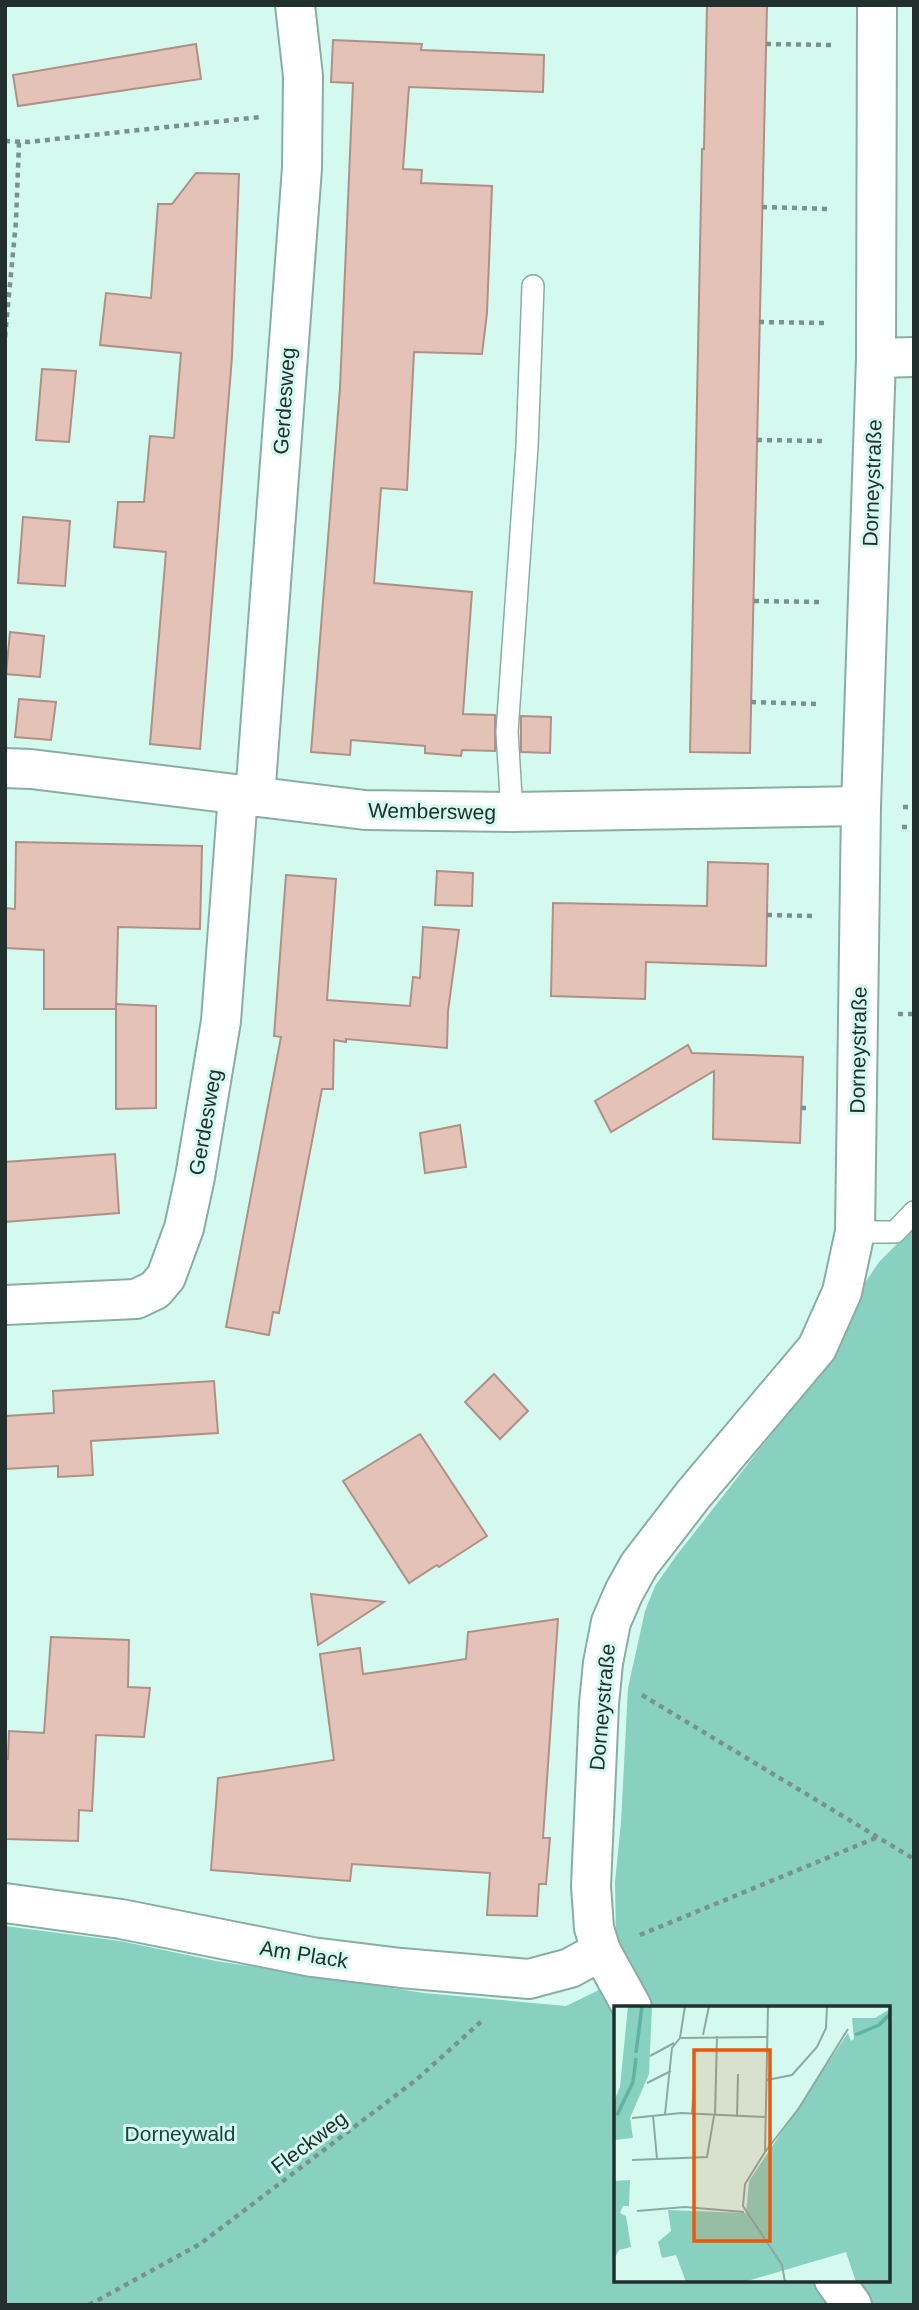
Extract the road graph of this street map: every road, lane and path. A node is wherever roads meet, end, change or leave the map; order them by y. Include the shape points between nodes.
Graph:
1 (295, 5) edge
2 (877, 5) edge
3 (766, 44) dead end
4 (835, 45) dead end
5 (303, 113) junction
6 (5, 141) edge
7 (19, 142) junction
8 (762, 207) dead end
9 (831, 209) dead end
10 (533, 286) dead end
11 (759, 322) dead end
12 (827, 323) dead end
13 (5, 337) edge
14 (914, 357) edge
15 (876, 358) junction
16 (757, 440) dead end
17 (824, 441) dead end
18 (754, 601) dead end
19 (820, 602) dead end
20 (751, 702) dead end
21 (817, 704) dead end
22 (5, 768) edge
23 (246, 796) junction
24 (861, 806) junction
25 (512, 812) junction
26 (767, 915) dead end
27 (813, 916) dead end
28 (802, 1108) dead end
29 (811, 1108) dead end
30 (914, 1212) edge
31 (855, 1232) junction
32 (5, 1305) edge
33 (602, 1675) junction
34 (879, 1837) junction
35 (914, 1859) edge
36 (5, 1903) edge
37 (601, 1951) junction
38 (529, 1979) junction
39 (631, 2006) edge
40 (835, 2282) edge
41 (89, 2305) edge
42 (852, 2305) edge

1 - 5 street, Gerdesweg
2 - 15 street, Dorneystraße
3 - 4 path
5 - 7 path
5 - 23 street, Gerdesweg via 302,168
6 - 7 path
7 - 13 path
8 - 9 path
10 - 25 lane via 508,732
11 - 12 path
14 - 15 street
15 - 24 street, Dorneystraße
16 - 17 path
18 - 19 path
20 - 21 path
22 - 23 street, Wembersweg
23 - 25 street, Wembersweg via 365,810
23 - 32 street, Gerdesweg via 216,1057 184,1228 166,1278 155,1290 136,1299
24 - 25 street, Wembersweg
24 - 31 street, Dorneystraße
26 - 27 path
28 - 29 path
30 - 31 lane via 895,1232
31 - 33 street, Dorneystraße via 842,1292 817,1348 639,1564 611,1622
33 - 34 path
33 - 37 street, Dorneystraße via 591,1886
34 - 35 path
34 - 37 path
36 - 38 street, Am Plack via 121,1919 312,1957
37 - 38 street, Am Plack via 570,1968
37 - 39 street, Dorneystraße
38 - 41 path, Fleckweg via 416,2080 201,2244
40 - 42 street

